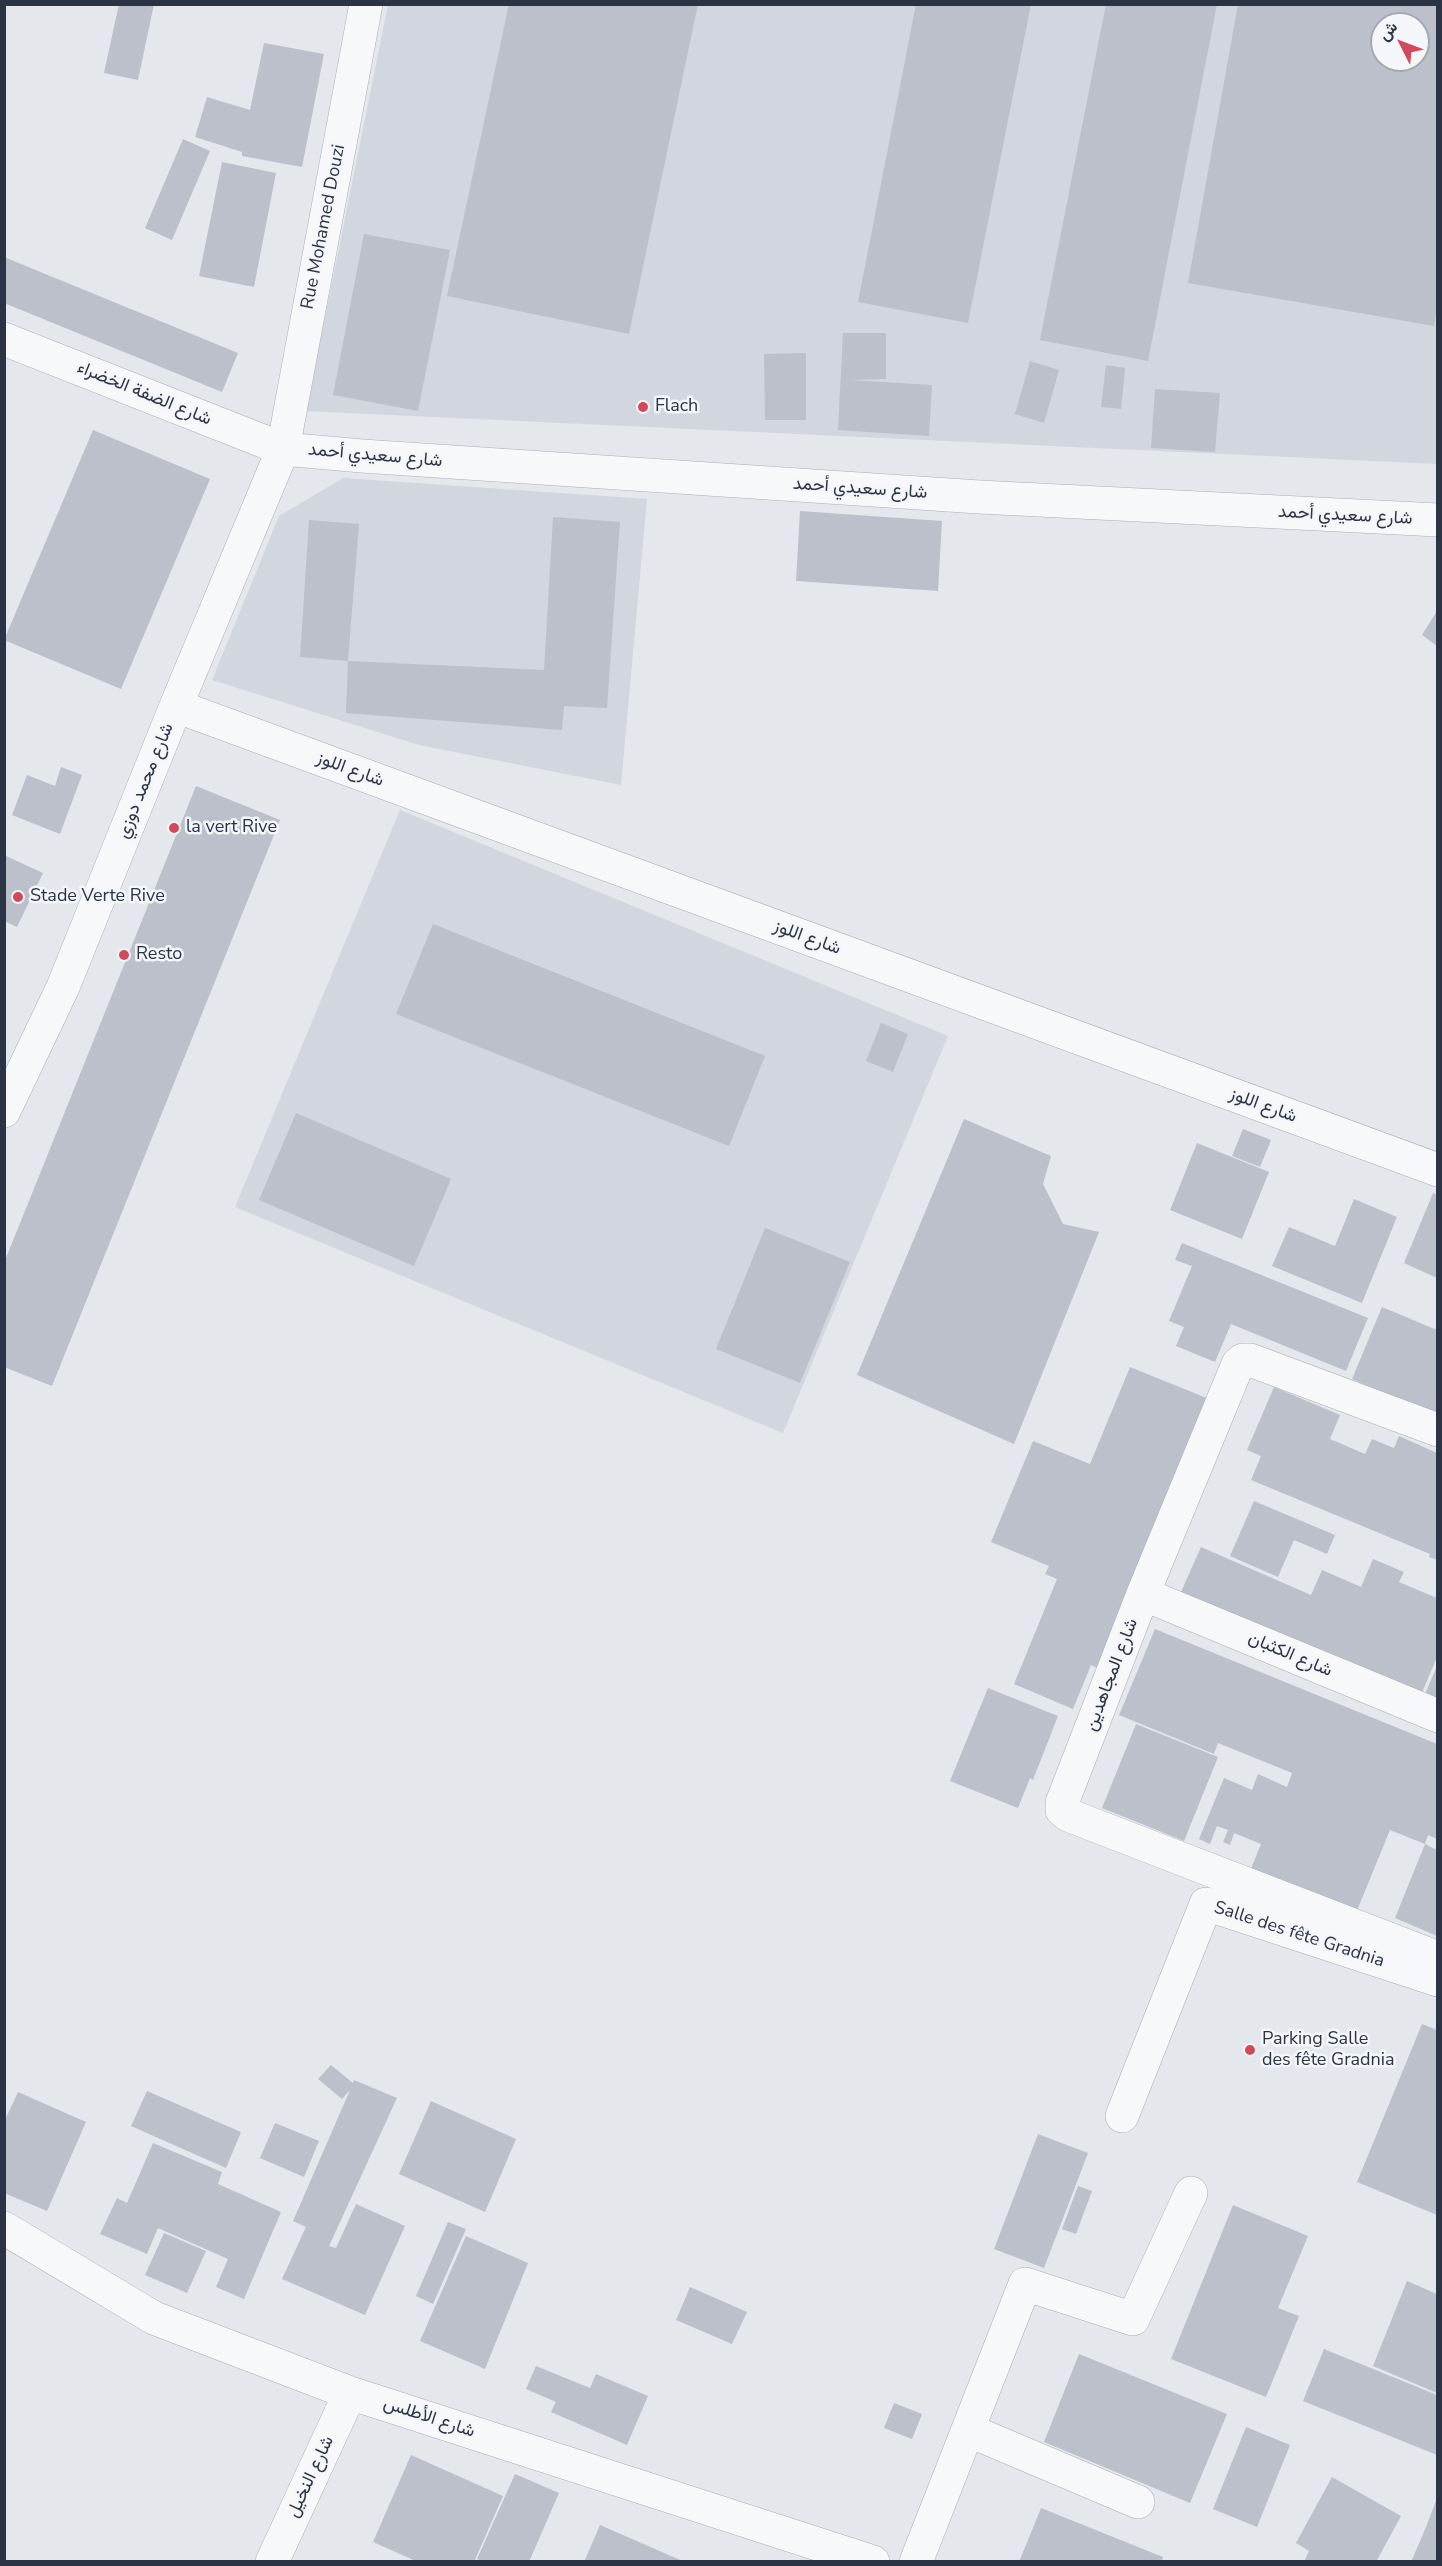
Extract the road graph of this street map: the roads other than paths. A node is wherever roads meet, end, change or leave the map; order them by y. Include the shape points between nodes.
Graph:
1 (366, 4) edge
2 (4, 339) edge
3 (283, 449) junction
4 (1437, 520) edge
5 (176, 706) junction
6 (4, 1111) edge
7 (1437, 1170) edge
8 (1437, 1430) edge
9 (1143, 1594) junction
10 (1437, 1716) edge
11 (1437, 1958) edge
12 (1437, 1980) edge
13 (1122, 2116) dead end
14 (1191, 2193) dead end
15 (4, 2228) edge
16 (350, 2393) junction
17 (968, 2430) junction
18 (1138, 2502) dead end
19 (272, 2562) edge
20 (873, 2562) edge
21 (916, 2562) edge

1 - 3 street, Rue Mohamed Douzi
2 - 3 street, شارع الضفة الخضراء
3 - 4 street, شارع سعيدي أحمد via 979,497
3 - 5 street, شارع محمد دوزي
5 - 6 street, شارع محمد دوزي via 63,987
5 - 7 street, شارع اللوز
8 - 9 street, شارع المجاهدين via 1243,1360 1238,1364
9 - 10 street, شارع الكثبان
9 - 11 street, شارع المجاهدين via 1062,1810
12 - 13 street, Salle des fête Gradnia via 1206,1904
14 - 17 street via 1133,2319 1025,2284
15 - 16 street, شارع الأطلس via 154,2318
16 - 19 street, شارع النخيل
16 - 20 street, شارع الأطلس
17 - 18 street
17 - 21 street

